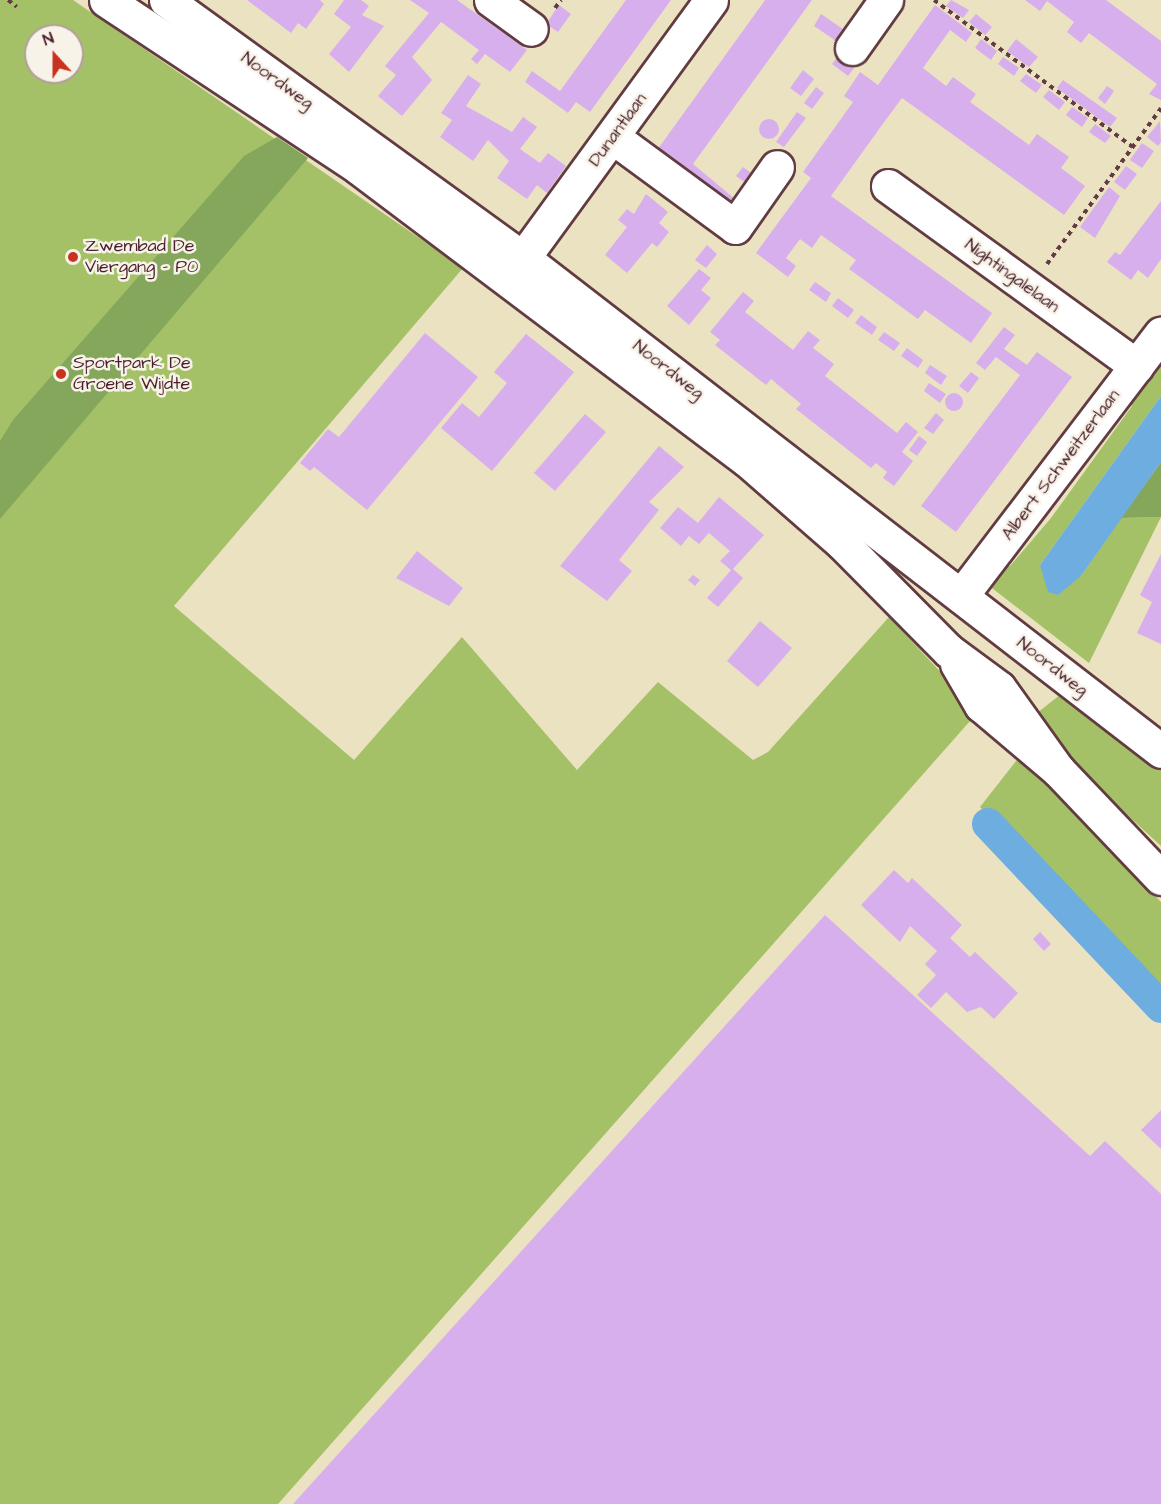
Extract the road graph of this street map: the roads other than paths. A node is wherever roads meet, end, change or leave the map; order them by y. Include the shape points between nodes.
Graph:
1 (106, 0) edge
2 (142, 0) edge
3 (166, 0) edge
4 (491, 0) edge
5 (711, 0) edge
6 (886, 0) edge
7 (531, 29) dead end
8 (852, 48) dead end
9 (614, 138) junction
10 (358, 167) junction
11 (777, 167) dead end
12 (888, 186) dead end
13 (523, 258) junction
14 (1161, 333) edge
15 (1137, 366) junction
16 (961, 596) junction
17 (1161, 751) edge
18 (1161, 878) edge

1 - 10 street, Noordweg
2 - 10 street, Noordweg
3 - 13 street, Noordweg
4 - 7 street
5 - 9 street, Dunantlaan
6 - 8 street
9 - 11 street via 735,227
9 - 13 street, Dunantlaan
10 - 18 street, Noordweg via 747,460 841,542 949,651 1010,699 1058,770
12 - 15 street, Nightingalelaan
13 - 16 street, Noordweg
14 - 15 street, Albert Schweitzerlaan
15 - 16 street, Albert Schweitzerlaan
16 - 17 street, Noordweg

